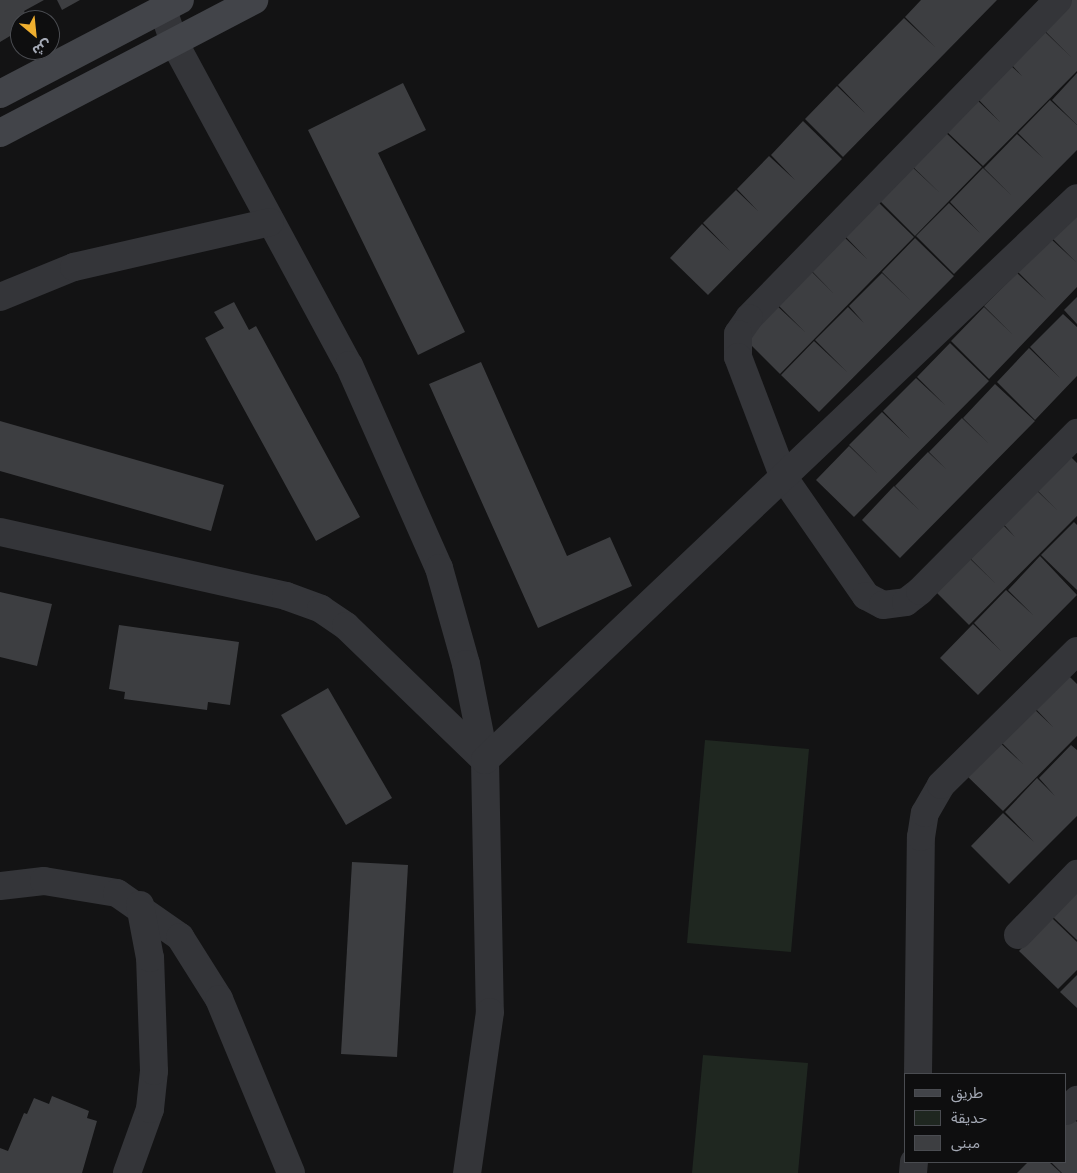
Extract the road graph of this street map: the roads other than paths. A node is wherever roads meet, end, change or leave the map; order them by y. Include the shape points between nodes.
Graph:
1 (254, 0) edge
2 (1058, 0) edge
3 (171, 5) edge
4 (174, 42) junction
5 (0, 94) edge
6 (0, 133) edge
7 (1077, 198) edge
8 (270, 222) junction
9 (0, 297) edge
10 (1077, 433) edge
11 (784, 478) junction
12 (0, 532) edge
13 (1077, 651) edge
14 (485, 760) junction
15 (1077, 874) edge
16 (0, 886) edge
17 (140, 905) junction
18 (1018, 935) dead end
19 (918, 1073) edge
20 (1077, 1100) edge
21 (1067, 1110) edge
22 (127, 1173) edge
23 (291, 1173) edge
24 (467, 1173) edge

1 - 4 main road
2 - 11 street via 738,334 738,357
3 - 4 street
3 - 5 main road
4 - 6 main road
4 - 8 street
7 - 11 street
8 - 9 street via 74,267
8 - 14 street via 348,365 439,568 466,664
10 - 11 street via 906,602 883,605 866,596
11 - 14 street
12 - 14 street via 286,596 321,608 346,626
13 - 19 street via 941,785 925,813 921,837
14 - 24 street via 490,1012
15 - 18 street
16 - 17 street via 44,881 117,893
17 - 22 street via 150,958 154,1071 150,1109
17 - 23 street via 180,937 219,998
20 - 21 street

